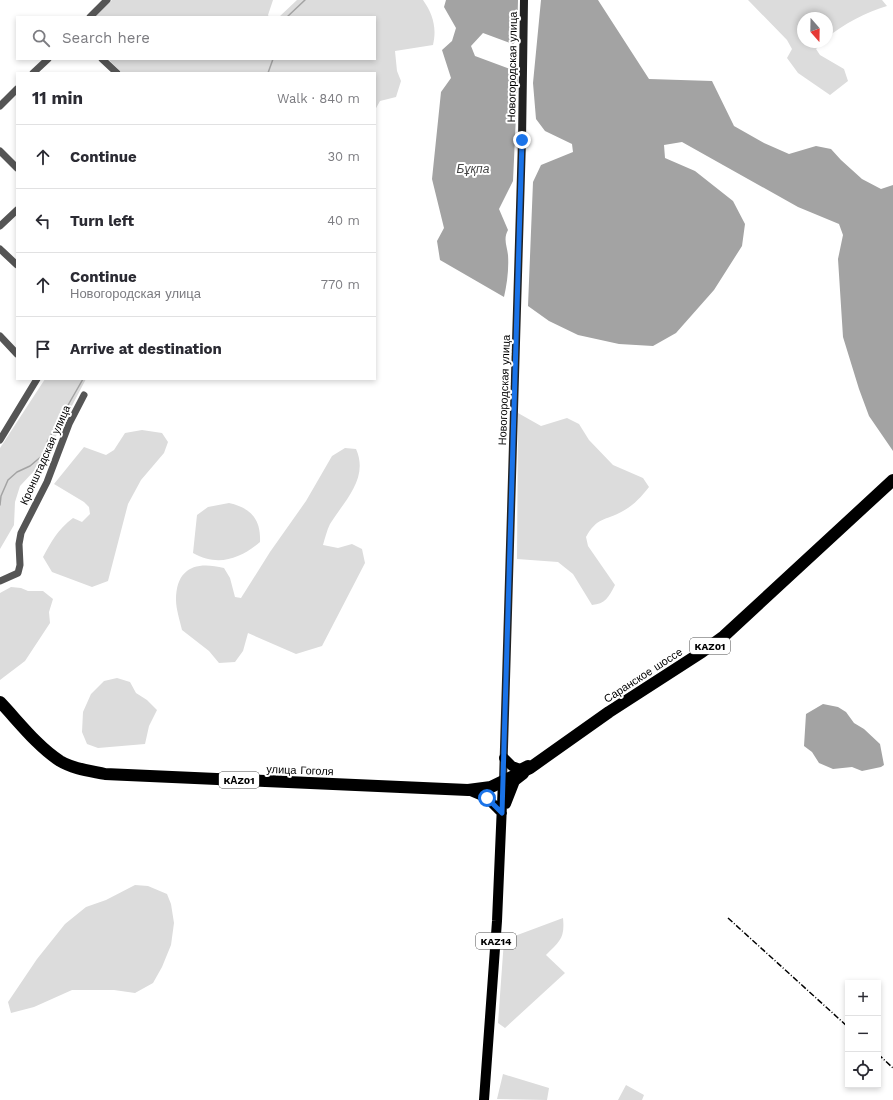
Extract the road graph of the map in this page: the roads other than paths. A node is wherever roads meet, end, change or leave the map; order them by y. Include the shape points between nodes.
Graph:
1 (107, 0) edge
2 (524, 0) edge
3 (91, 16) edge
4 (47, 60) edge
5 (103, 60) edge
6 (34, 72) edge
7 (116, 72) edge
8 (16, 90) edge
9 (0, 106) edge
10 (0, 151) edge
11 (16, 167) edge
12 (16, 211) edge
13 (0, 226) edge
14 (0, 249) edge
15 (16, 265) edge
16 (0, 336) edge
17 (16, 353) edge
18 (36, 380) edge
19 (84, 395) dead end
20 (1, 435) edge
21 (893, 480) edge
22 (0, 581) edge
23 (0, 702) edge
24 (504, 758) junction
25 (535, 764) junction
26 (503, 781) junction
27 (468, 790) junction
28 (502, 813) junction
29 (484, 1100) edge

1 - 3 street
2 - 24 street, Новогородская улица
4 - 6 street
5 - 7 street
8 - 9 street
10 - 11 street
12 - 13 street
14 - 15 street
16 - 17 street
18 - 20 street
19 - 22 street, Кронштадская улица via 69,424 47,482 21,533 18,572
21 - 25 highway, Саранское шоссе / KAZ01 via 724,636 608,712
23 - 27 highway, улица Гоголя / KАZ01 via 36,741 61,761 105,774
24 - 25 main road via 512,766 520,769
24 - 26 street, Новогородская улица
25 - 26 highway, Саранское шоссе / KAZ01
25 - 28 main road via 515,781
26 - 27 highway, улица Гоголя / KАZ01
26 - 28 main road, KAZ14
27 - 28 main road via 487,798
28 - 29 main road, KAZ14

